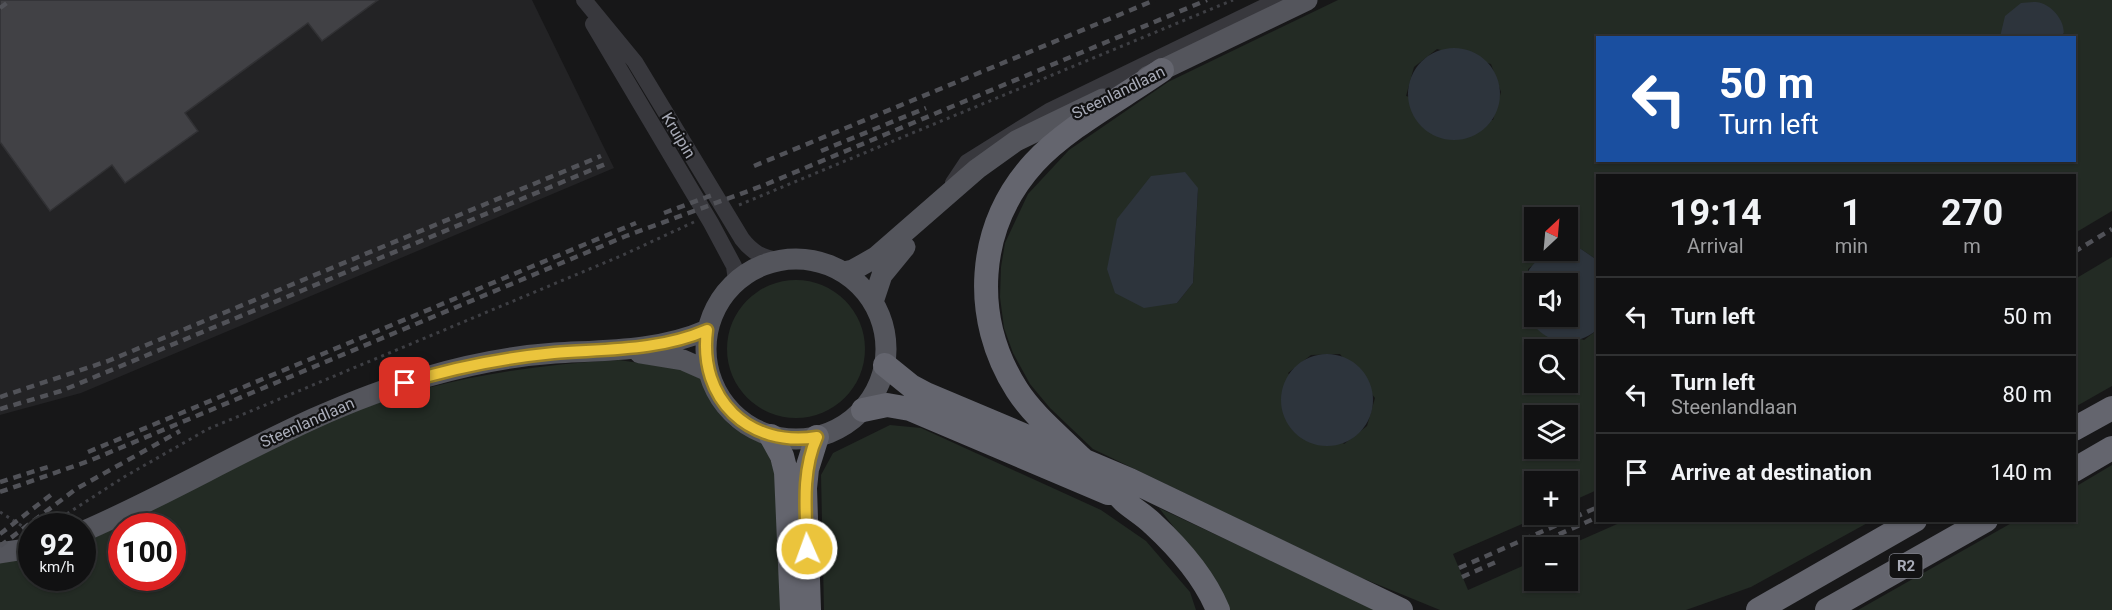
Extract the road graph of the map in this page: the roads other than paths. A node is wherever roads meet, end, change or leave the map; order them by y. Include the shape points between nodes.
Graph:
1 (579, 0) edge
2 (584, 0) edge
3 (1278, 0) edge
4 (1307, 0) edge
5 (1162, 70) junction
6 (692, 174) junction
7 (941, 201) junction
8 (778, 260) junction
9 (844, 272) junction
10 (736, 281) junction
11 (873, 302) junction
12 (707, 330) junction
13 (619, 350) junction
14 (885, 365) junction
15 (708, 371) junction
16 (2112, 408) edge
17 (863, 410) junction
18 (2076, 428) edge
19 (771, 436) junction
20 (817, 437) junction
21 (2112, 448) edge
22 (1083, 459) junction
23 (2076, 469) edge
24 (1126, 503) junction
25 (1912, 522) edge
26 (1982, 522) edge
27 (96, 525) edge
28 (18, 551) edge
29 (0, 554) edge
30 (1764, 607) edge
31 (792, 610) edge
32 (809, 610) edge
33 (1218, 610) edge
34 (1401, 610) edge
35 (1746, 610) edge
36 (1827, 610) edge

1 - 6 street, Kruipin
2 - 6 street, Kruipin via 635,62
3 - 7 street via 1050,111 968,162
4 - 5 main road, Steenlandlaan
5 - 7 main road, Steenlandlaan via 1016,141 976,169
5 - 22 highway via 1060,139 1035,163 1016,186 991,240 986,298 999,359 1025,400
6 - 8 street, Kruipin via 728,213 749,249
6 - 10 street via 703,222 734,266
7 - 9 main road, Steenlandlaan via 876,257
7 - 11 main road, Steenlandlaan via 889,264
8 - 9 main road via 819,261
8 - 10 main road
9 - 11 main road
10 - 12 main road via 713,312
11 - 14 main road via 887,343
12 - 13 main road, Steenlandlaan via 680,340
12 - 15 main road
13 - 15 main road, Steenlandlaan via 674,357
13 - 27 main road, Steenlandlaan via 553,353 493,362 426,376 342,404
14 - 17 main road via 873,397
14 - 22 highway via 926,394
15 - 19 main road via 725,405 754,429
16 - 18 highway
17 - 20 main road via 842,427
17 - 24 highway via 886,405 910,409 1096,486
19 - 20 main road
19 - 31 highway via 786,472
20 - 32 highway via 807,469 806,488
21 - 23 highway
22 - 24 highway
22 - 34 highway
24 - 33 highway via 1151,522 1192,565
25 - 30 highway, R2
26 - 36 highway, R2
28 - 29 main road
30 - 35 highway

